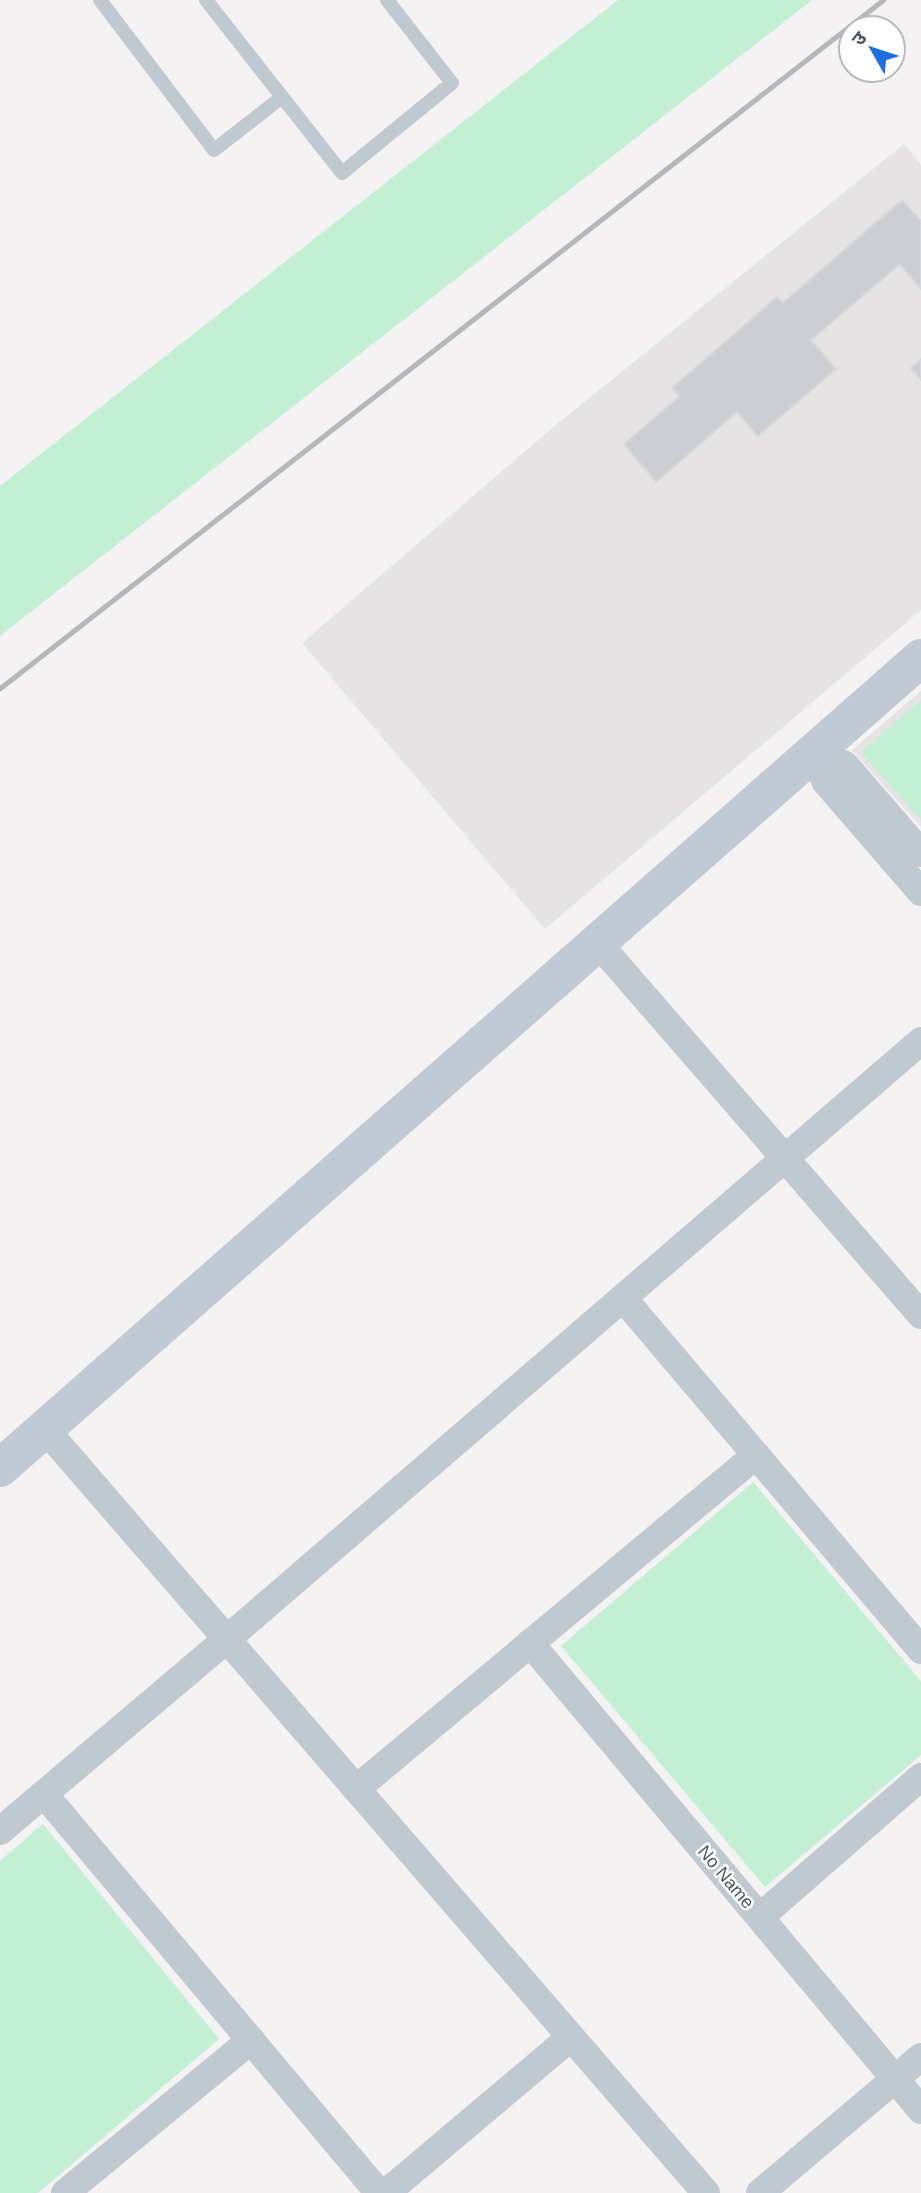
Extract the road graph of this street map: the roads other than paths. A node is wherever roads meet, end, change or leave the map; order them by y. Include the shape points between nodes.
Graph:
1 (100, 0) edge
2 (206, 0) edge
3 (387, 0) edge
4 (282, 97) junction
5 (921, 658) edge
6 (815, 750) junction
7 (921, 853) edge
8 (921, 892) edge
9 (597, 942) junction
10 (921, 1041) edge
11 (785, 1158) junction
12 (623, 1298) junction
13 (921, 1315) edge
14 (45, 1429) junction
15 (756, 1455) junction
16 (0, 1468) edge
17 (227, 1639) junction
18 (530, 1643) junction
19 (921, 1650) edge
20 (921, 1777) edge
21 (356, 1789) junction
22 (44, 1794) junction
23 (0, 1831) edge
24 (760, 1917) junction
25 (571, 2037) junction
26 (251, 2040) junction
27 (921, 2057) edge
28 (895, 2079) junction
29 (921, 2110) edge
30 (65, 2193) edge
31 (379, 2193) edge
32 (386, 2193) edge
33 (706, 2193) edge
34 (760, 2193) edge

1 - 4 lane via 214,150
2 - 4 lane
3 - 4 lane via 452,83 342,173
5 - 6 street
6 - 7 street via 845,765
6 - 8 street via 825,781
6 - 9 street
9 - 11 street
9 - 14 street
10 - 11 street
11 - 12 street
11 - 13 street
12 - 15 street
12 - 17 street
14 - 16 street
14 - 17 street
15 - 18 street
15 - 19 street
17 - 21 street
17 - 22 street
18 - 21 street
18 - 24 street, No Name
20 - 24 street
21 - 25 street
22 - 23 street
22 - 26 street
24 - 28 street, No Name
25 - 32 street
25 - 33 street
26 - 30 street
26 - 31 street
27 - 28 street
28 - 29 street, No Name
28 - 34 street

